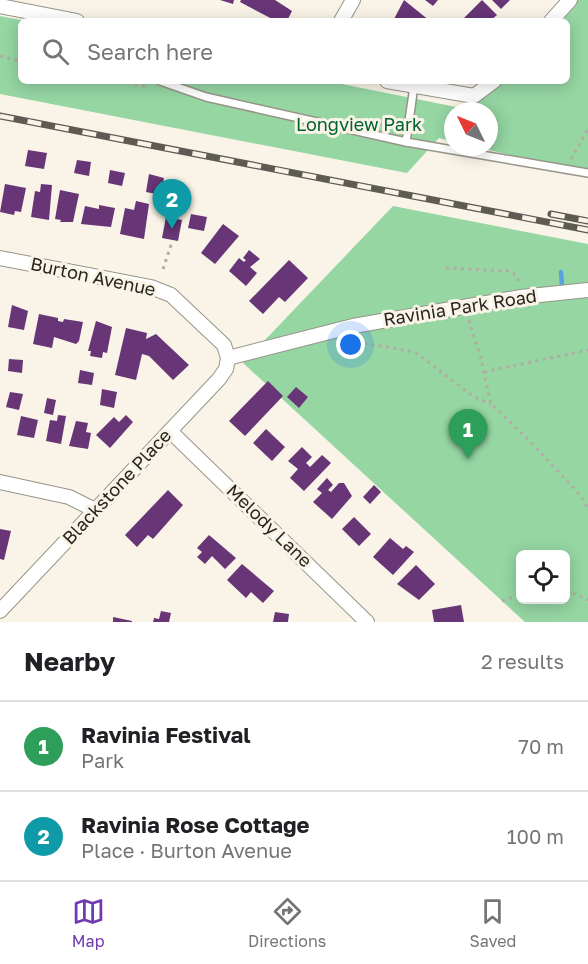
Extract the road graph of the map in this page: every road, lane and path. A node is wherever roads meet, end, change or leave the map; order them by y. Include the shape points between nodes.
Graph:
1 (353, 0) edge
2 (570, 0) edge
3 (0, 6) edge
4 (62, 18) edge
5 (343, 18) edge
6 (554, 18) edge
7 (0, 56) edge
8 (18, 60) edge
9 (135, 84) edge
10 (148, 84) edge
11 (169, 84) edge
12 (403, 84) edge
13 (491, 84) edge
14 (414, 86) junction
15 (588, 129) edge
16 (406, 142) junction
17 (566, 170) junction
18 (588, 173) edge
19 (172, 242) dead end
20 (0, 258) edge
21 (446, 268) dead end
22 (163, 269) dead end
23 (588, 290) edge
24 (521, 297) junction
25 (464, 306) junction
26 (340, 329) junction
27 (588, 350) edge
28 (228, 358) junction
29 (484, 372) junction
30 (491, 404) junction
31 (170, 431) junction
32 (0, 482) edge
33 (588, 508) edge
34 (95, 510) junction
35 (570, 590) edge
36 (516, 596) edge
37 (588, 600) edge
38 (502, 601) dead end
39 (0, 611) edge
40 (366, 622) edge

1 - 5 street
2 - 6 street
3 - 4 street
7 - 8 path
9 - 10 path
11 - 16 lane via 206,97
12 - 14 street
13 - 14 street via 483,92 469,96
14 - 16 lane
15 - 17 path
16 - 17 lane
17 - 18 lane
19 - 22 path
20 - 28 street, Burton Avenue via 151,287 171,295 224,345
21 - 24 path via 508,271 516,275
23 - 24 street, Ravinia Park Road
24 - 25 street, Ravinia Park Road
25 - 26 street, Ravinia Park Road
25 - 29 path
26 - 28 street, Ravinia Park Road
26 - 30 path via 363,343 415,352 474,397
27 - 29 path
28 - 31 street, Blackstone Place via 219,379
29 - 30 path
30 - 33 path via 527,438
31 - 34 street, Blackstone Place
31 - 40 street, Melody Lane
32 - 34 street via 69,496
34 - 39 street, Blackstone Place
35 - 37 path
36 - 38 path

